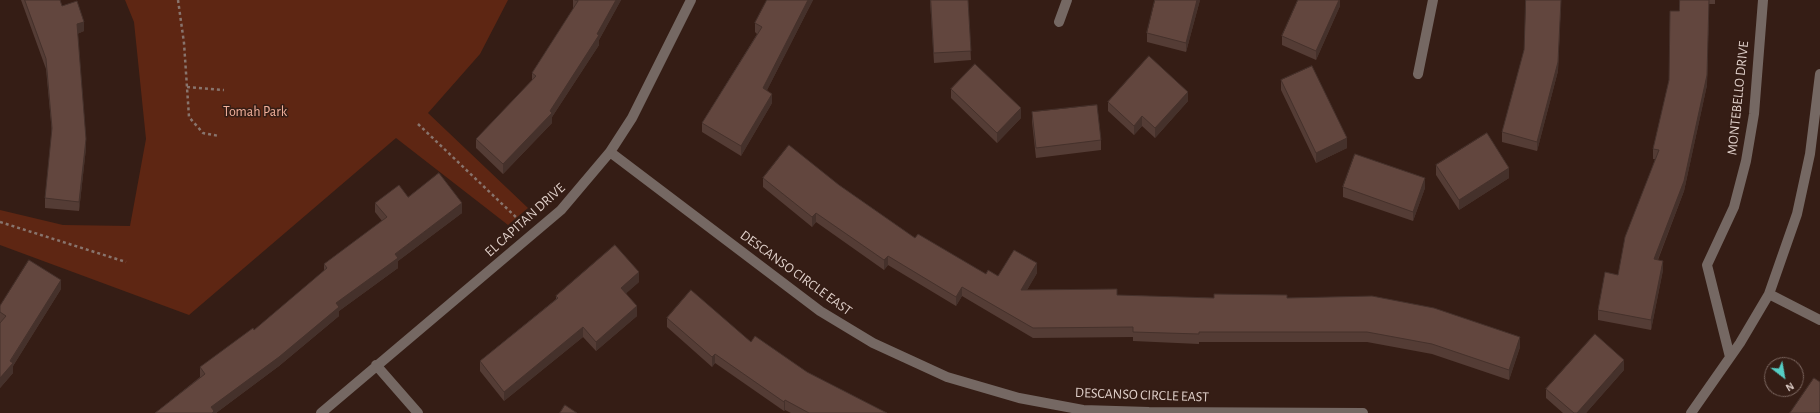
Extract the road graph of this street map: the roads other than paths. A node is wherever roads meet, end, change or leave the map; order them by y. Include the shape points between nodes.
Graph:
1 (690, 0) edge
2 (1067, 0) edge
3 (1433, 0) edge
4 (1763, 0) edge
5 (1059, 22) dead end
6 (1418, 74) dead end
7 (1820, 74) edge
8 (610, 152) junction
9 (1769, 294) junction
10 (1820, 320) edge
11 (1730, 357) junction
12 (376, 365) junction
13 (321, 413) edge
14 (418, 413) edge
15 (1363, 413) edge
16 (1691, 413) edge

1 - 8 street, EL CAPITAN DRIVE via 632,118
2 - 5 street
3 - 6 street
4 - 11 street, MONTEBELLO DRIVE via 1754,114 1746,161 1734,207 1707,265
7 - 9 street via 1810,154 1797,214
8 - 12 street, EL CAPITAN DRIVE via 561,210
8 - 15 street, DESCANSO CIRCLE EAST via 820,310 873,343 947,377 1019,398 1083,410
9 - 10 street
9 - 11 street
11 - 16 street
12 - 13 street, EL CAPITAN DRIVE
12 - 14 street

